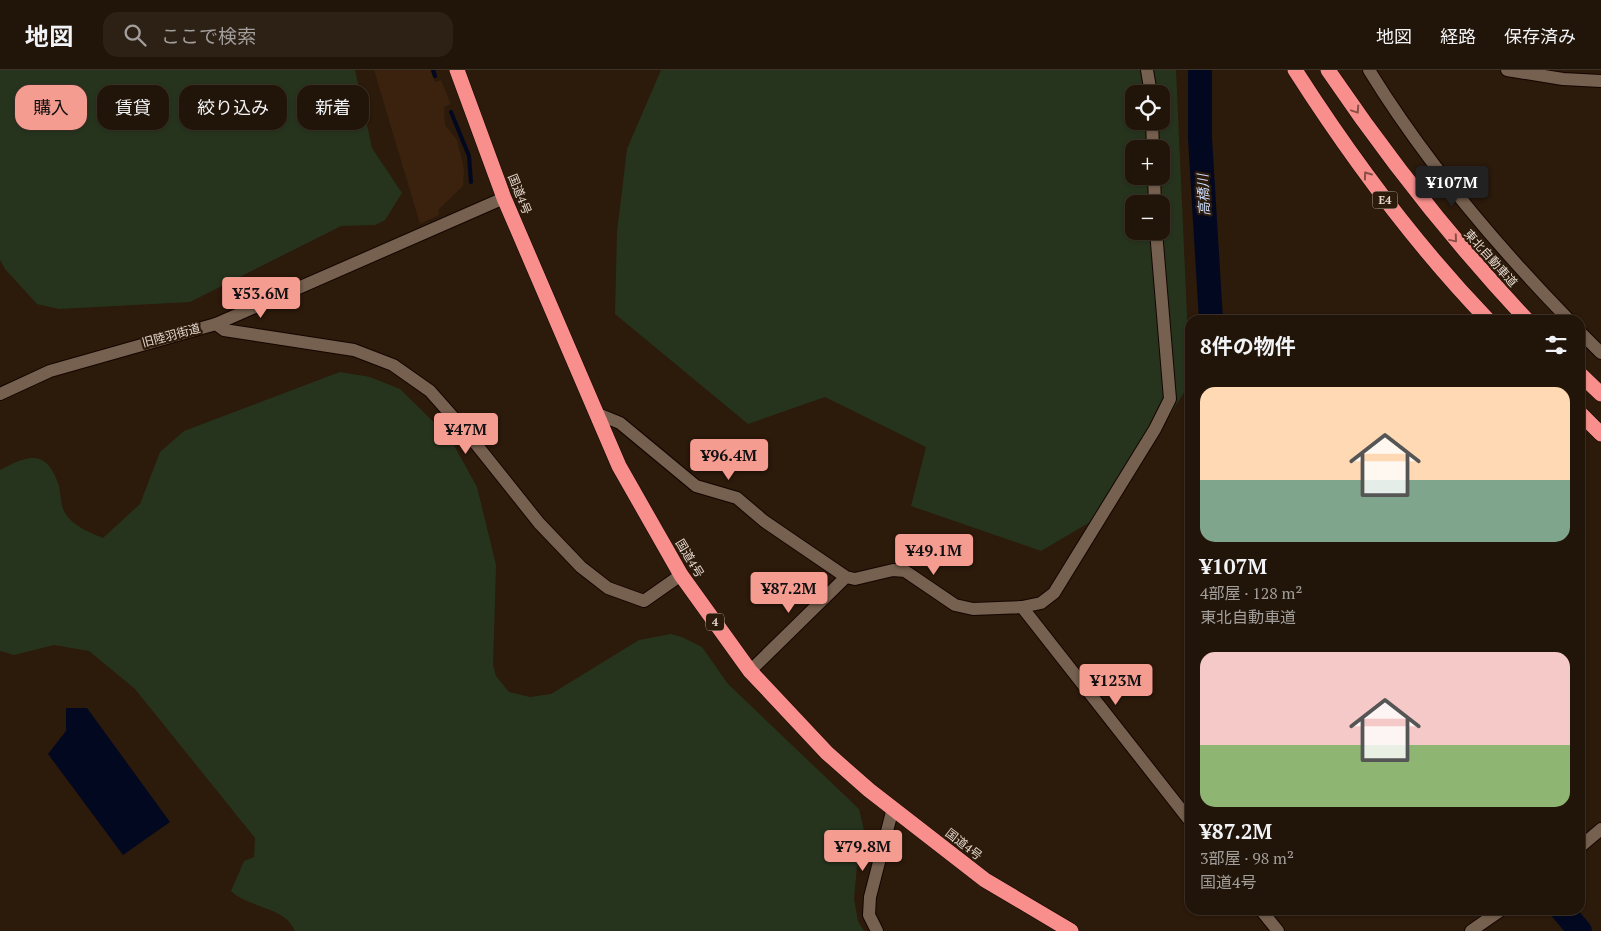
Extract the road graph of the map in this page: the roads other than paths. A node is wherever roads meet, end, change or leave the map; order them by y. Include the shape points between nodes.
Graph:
1 (457, 70) edge
2 (1147, 70) edge
3 (1295, 70) edge
4 (1328, 70) edge
5 (1369, 70) edge
6 (1507, 70) edge
7 (1601, 80) edge
8 (1149, 85) edge
9 (504, 198) junction
10 (1157, 240) edge
11 (1483, 315) edge
12 (1523, 315) edge
13 (1564, 315) edge
14 (216, 324) junction
15 (1585, 337) edge
16 (1601, 353) edge
17 (1585, 379) edge
18 (0, 394) edge
19 (1601, 394) edge
20 (598, 414) junction
21 (1585, 418) edge
22 (1601, 434) edge
23 (681, 575) junction
24 (846, 577) junction
25 (1022, 607) junction
26 (750, 671) junction
27 (893, 808) junction
28 (1185, 816) edge
29 (1601, 830) edge
30 (1585, 843) edge
31 (1265, 915) edge
32 (1494, 915) edge
33 (877, 931) edge
34 (1071, 931) edge
35 (1278, 931) edge
36 (1471, 931) edge

1 - 9 highway, 国道4号 / 4
2 - 8 street
11 -> 3 highway, E4 via 1389,206
4 -> 12 highway, 東北自動車道 / E4 via 1426,207
5 - 13 street via 1392,108 1432,161 1517,267
6 - 7 street via 1563,79
9 - 14 street, 旧陸羽街道
9 - 20 highway, 国道4号 / 4
10 - 25 street via 1170,399 1155,429 1054,593 1041,603
14 - 18 street, 旧陸羽街道 via 50,371
14 - 23 street via 224,330 354,350 393,365 430,391 539,523 581,568 608,588 644,601
15 - 16 street
17 - 19 highway
20 - 23 highway, 国道4号 / 4 via 619,466
20 - 24 street via 620,423 696,486 737,498 764,521
21 - 22 highway
23 - 26 highway, 国道4号 / 4
24 - 25 street via 855,579 893,570 905,571 955,605 973,609
24 - 26 street
25 - 28 street
26 - 27 highway, 国道4号 / 4 via 827,754
27 - 33 street via 870,897 869,915
27 - 34 highway, 国道4号 / 4 via 985,880
29 - 30 street
31 - 35 street
32 - 36 street

